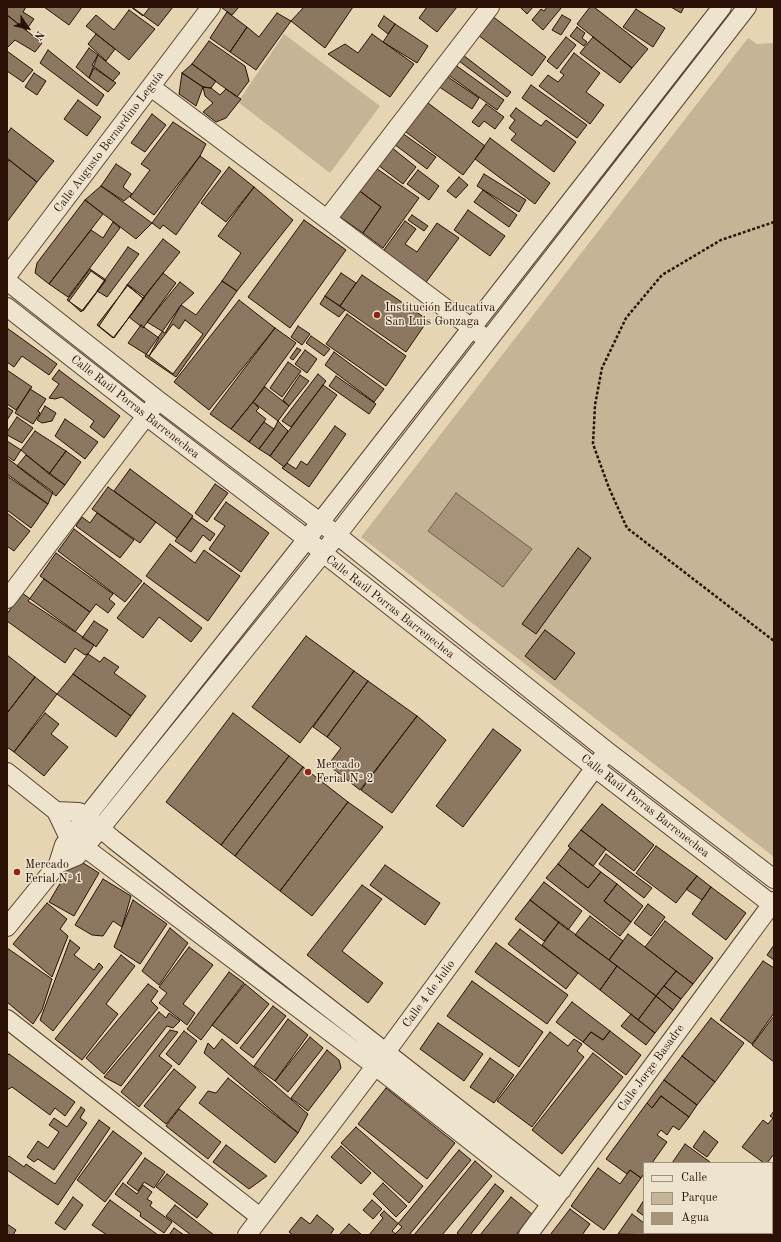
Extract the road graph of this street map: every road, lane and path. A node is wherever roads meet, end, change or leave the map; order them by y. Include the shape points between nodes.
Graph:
1 (211, 7) edge
2 (490, 7) edge
3 (722, 7) edge
4 (747, 7) edge
5 (151, 87) junction
6 (327, 219) junction
7 (774, 222) edge
8 (7, 276) edge
9 (7, 281) edge
10 (7, 307) edge
11 (472, 328) junction
12 (488, 340) junction
13 (158, 400) junction
14 (146, 416) junction
15 (320, 522) junction
16 (337, 535) junction
17 (307, 539) junction
18 (323, 553) junction
19 (7, 599) edge
20 (774, 641) edge
21 (608, 751) junction
22 (595, 768) junction
23 (7, 772) edge
24 (56, 811) junction
25 (87, 817) junction
26 (100, 829) junction
27 (78, 842) junction
28 (774, 879) edge
29 (773, 904) edge
30 (7, 927) edge
31 (7, 1019) edge
32 (386, 1052) junction
33 (375, 1066) junction
34 (562, 1190) junction
35 (551, 1204) junction
36 (260, 1217) junction
37 (247, 1235) edge
38 (528, 1235) edge

1 - 5 street, Calle Augusto Bernardino Leguía
2 - 6 street
3 - 11 street
4 - 12 street
5 - 6 street
5 - 8 street, Calle Augusto Bernardino Leguía
6 - 11 street
7 - 20 path via 721,240 662,275 626,318 602,368 595,405 593,444 627,528
9 - 13 street, Calle Raúl Porras Barrenechea
10 - 14 street, Calle Raúl Porras Barrenechea
11 - 12 street
11 - 15 street
12 - 16 street
13 - 14 street
13 - 15 street, Calle Raúl Porras Barrenechea
14 - 17 street, Calle Raúl Porras Barrenechea
14 - 19 street
15 - 16 street, Calle Raúl Porras Barrenechea
15 - 17 street
16 - 18 street
16 - 21 street, Calle Raúl Porras Barrenechea
17 - 18 street, Calle Raúl Porras Barrenechea
17 - 25 street
18 - 22 street, Calle Raúl Porras Barrenechea
18 - 26 street
21 - 22 street, Calle 4 de Julio
21 - 28 street, Calle Raúl Porras Barrenechea
22 - 29 street, Calle Raúl Porras Barrenechea
22 - 32 street, Calle 4 de Julio
23 - 24 street
24 - 25 street via 79,812
24 - 27 street via 66,832
25 - 26 street
25 - 27 street
26 - 27 street
26 - 32 street
27 - 30 street via 64,845 58,864
27 - 33 street
29 - 34 street, Calle Jorge Basadre
31 - 36 street
32 - 33 street, Calle 4 de Julio
32 - 34 street
33 - 35 street
33 - 36 street, Calle 4 de Julio
34 - 35 street, Calle Jorge Basadre
35 - 38 street, Calle Jorge Basadre
36 - 37 street, Calle 4 de Julio

